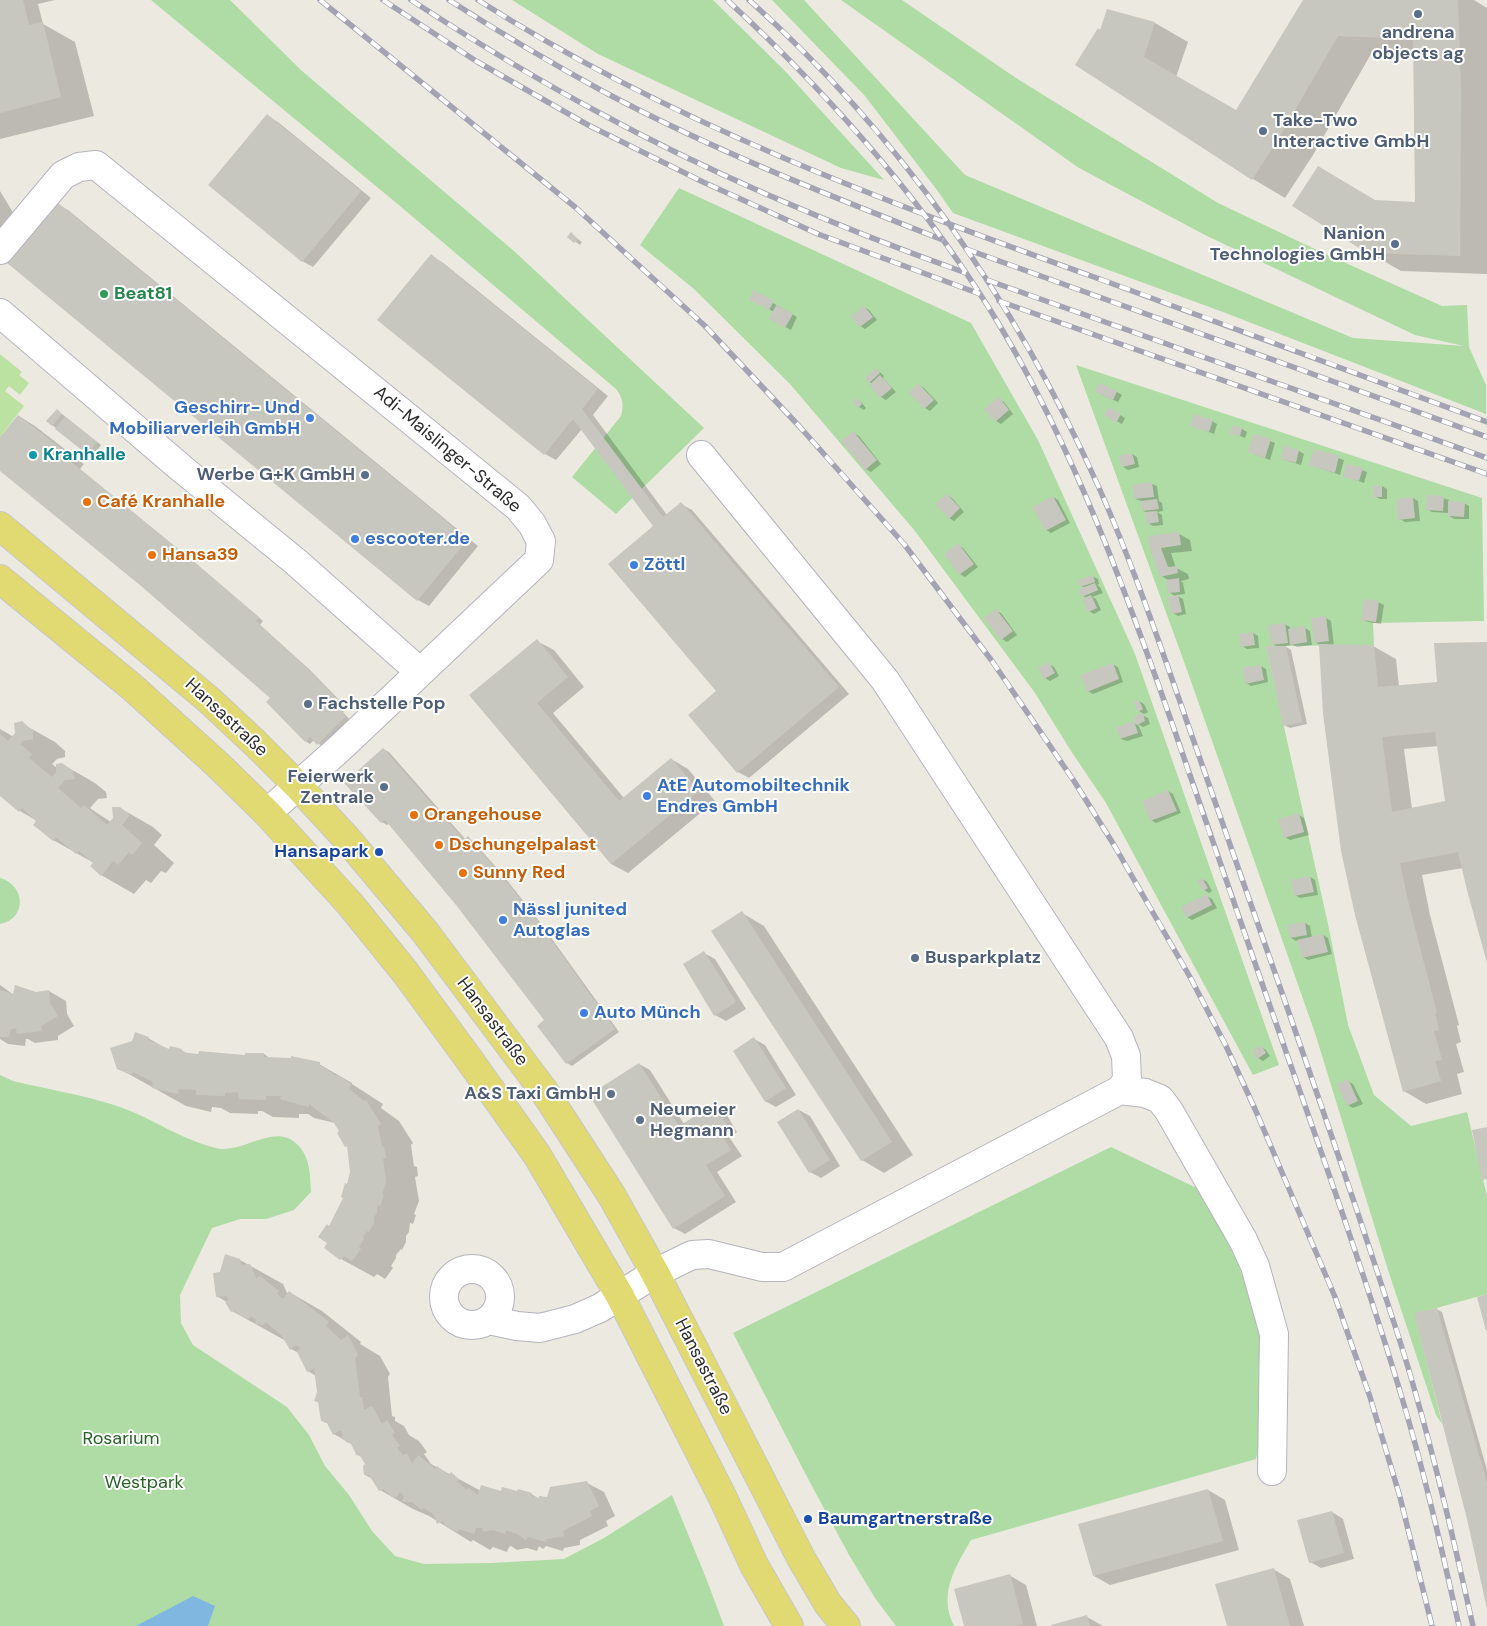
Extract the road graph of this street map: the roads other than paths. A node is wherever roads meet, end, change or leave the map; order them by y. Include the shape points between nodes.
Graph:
1 (0, 250) edge
2 (0, 313) edge
3 (701, 455) dead end
4 (0, 526) edge
5 (0, 579) edge
6 (420, 672) junction
7 (298, 786) junction
8 (268, 813) junction
9 (1120, 1090) junction
10 (655, 1272) junction
11 (620, 1296) junction
12 (489, 1320) dead end
13 (1272, 1471) dead end
14 (788, 1626) edge
15 (846, 1626) edge

1 - 6 lane, Adi-Maislinger-Straße via 63,176 79,167 96,164 518,507 541,541 539,560
2 - 6 lane via 296,562
3 - 9 lane via 885,680 1119,1038 1126,1056 1127,1080
4 - 7 main road, Hansastraße via 209,700
5 - 8 main road via 132,687
6 - 7 lane, Adi-Maislinger-Straße
7 - 8 lane, Adi-Maislinger-Straße
7 - 10 main road, Hansastraße via 425,932 544,1091 612,1196
8 - 11 main road via 350,904 468,1058 537,1155
9 - 10 lane via 783,1267 762,1268 708,1254 692,1254
9 - 13 lane via 1146,1093 1160,1099 1255,1266 1274,1334
10 - 11 lane
10 - 15 main road, Hansastraße via 801,1558 828,1604
11 - 12 lane via 574,1319 540,1328
11 - 14 main road via 754,1565

